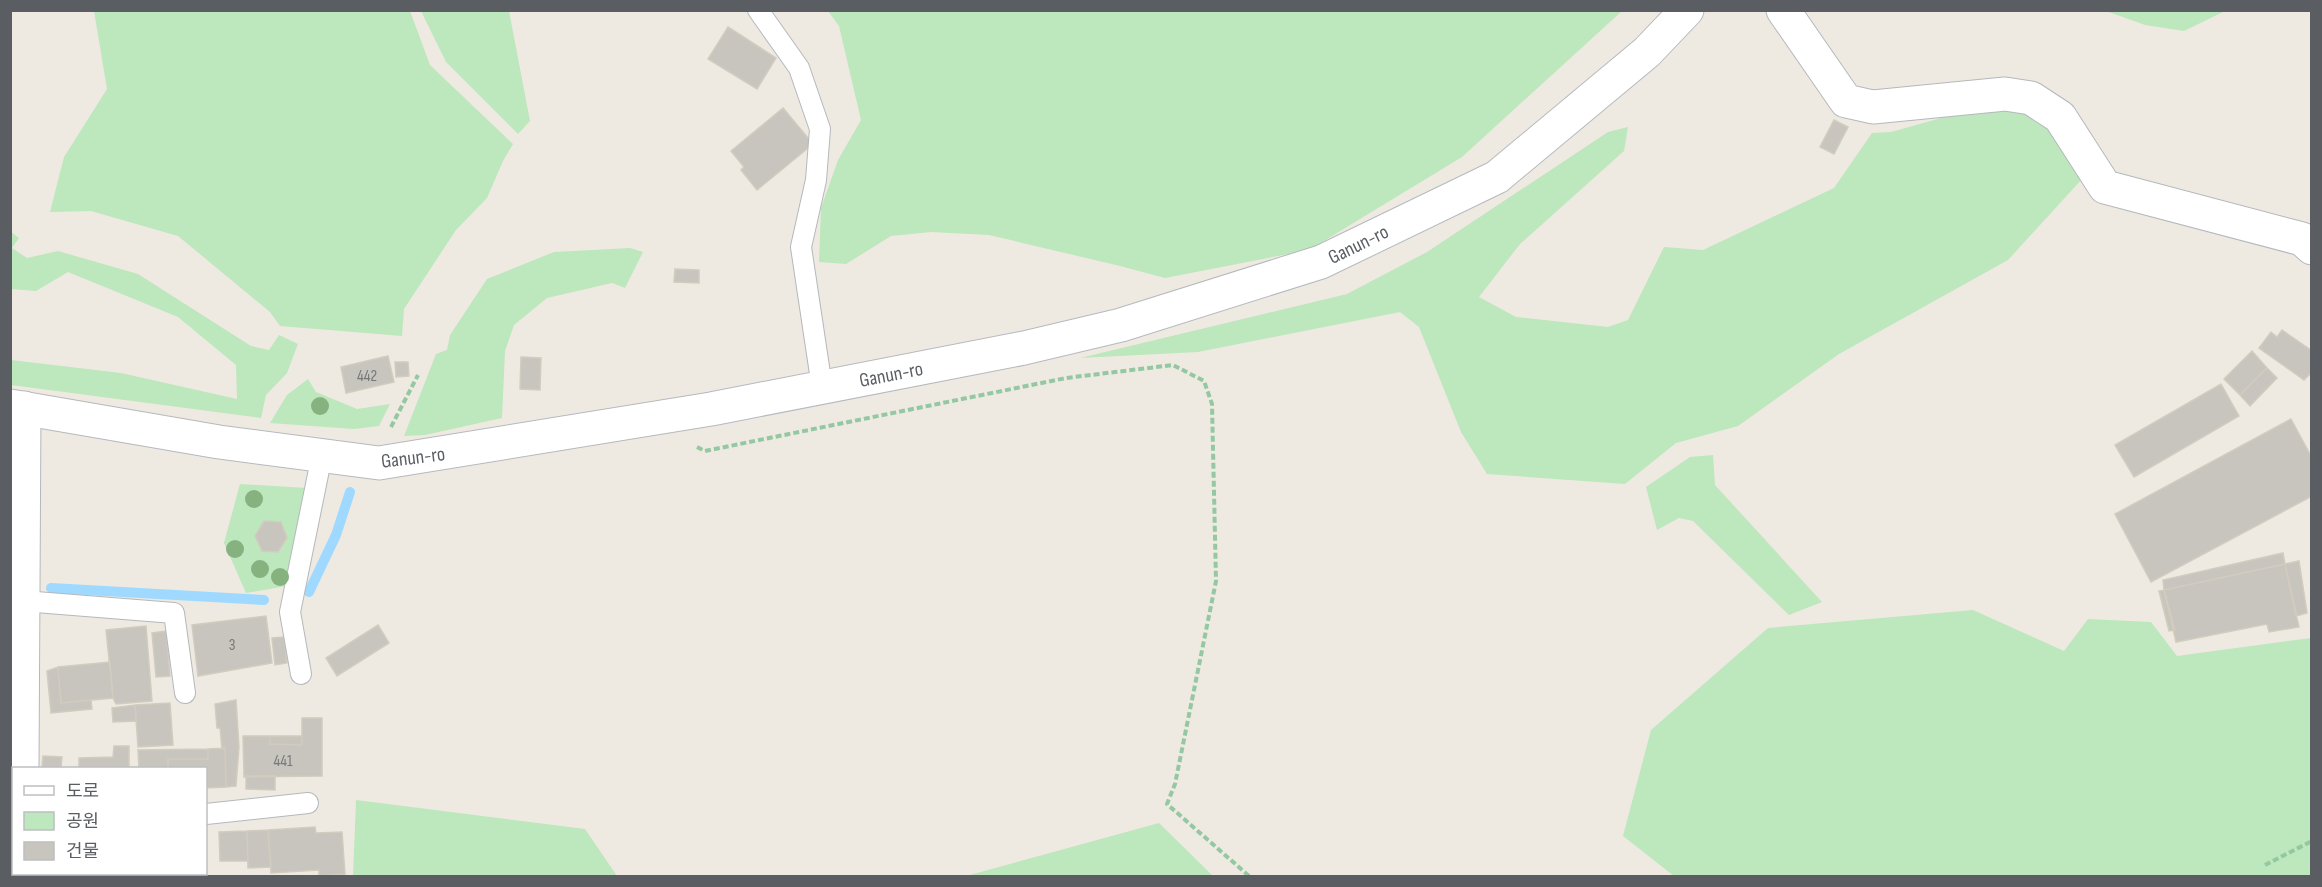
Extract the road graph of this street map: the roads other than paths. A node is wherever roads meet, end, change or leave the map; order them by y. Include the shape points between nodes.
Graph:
1 (758, 10) edge
2 (1687, 10) edge
3 (1783, 10) edge
4 (2308, 239) edge
5 (822, 387) junction
6 (17, 407) edge
7 (322, 455) junction
8 (19, 607) edge
9 (301, 674) dead end
10 (185, 693) dead end
11 (16, 697) edge
12 (22, 767) edge
13 (308, 803) dead end
14 (207, 814) edge

1 - 5 lane via 799,68 820,129 816,180 801,247
2 - 5 street, Ganun-ro via 1647,52 1497,177 1321,262 1121,325
3 - 4 street via 1846,101 1874,107 2005,94 2031,98 2060,117 2105,188
5 - 7 street, Ganun-ro via 407,459 379,462
6 - 7 street, Ganun-ro via 219,442
6 - 8 street
7 - 9 lane via 290,612
8 - 10 lane via 174,613
8 - 11 street
11 - 12 street
13 - 14 lane

